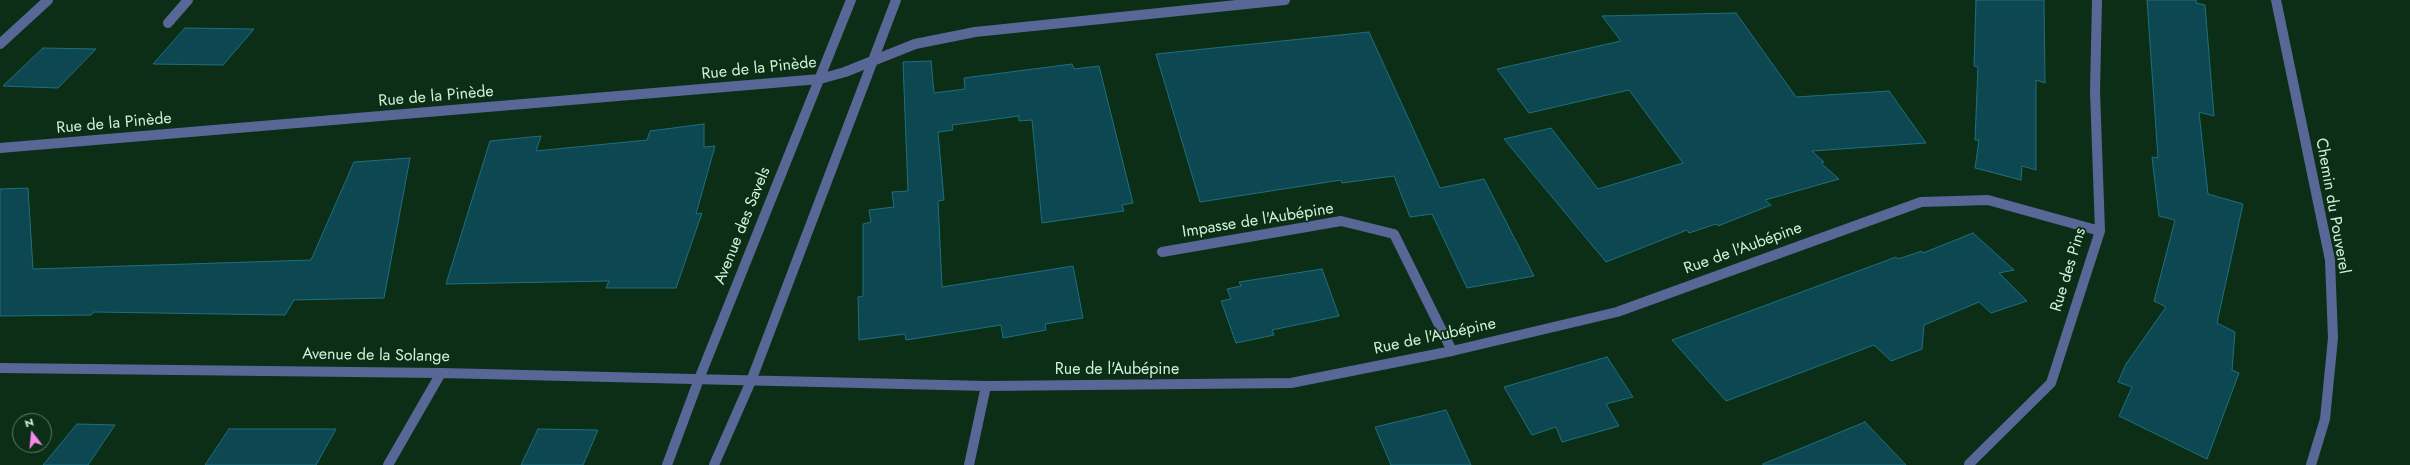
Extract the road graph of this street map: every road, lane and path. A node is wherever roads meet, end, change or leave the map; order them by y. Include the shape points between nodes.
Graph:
1 (48, 0) edge
2 (188, 0) edge
3 (851, 0) edge
4 (896, 0) edge
5 (1285, 0) edge
6 (2097, 0) edge
7 (2276, 0) edge
8 (1247, 2) edge
9 (168, 23) dead end
10 (0, 44) edge
11 (872, 61) junction
12 (820, 79) junction
13 (0, 148) edge
14 (2100, 231) junction
15 (1162, 252) dead end
16 (1452, 351) junction
17 (0, 368) edge
18 (441, 373) junction
19 (699, 379) junction
20 (751, 381) junction
21 (986, 386) junction
22 (1969, 464) dead end
23 (388, 465) edge
24 (667, 465) edge
25 (714, 465) edge
26 (969, 465) edge
27 (2311, 465) edge

1 - 10 street
2 - 9 street
3 - 12 street, Avenue des Savels
4 - 11 street
5 - 8 street, Rue de la Pinède
6 - 14 street, Rue des Pins via 2095,91
7 - 27 street, Chemin du Pouverel via 2330,260 2333,338 2326,411
8 - 11 street, Rue de la Pinède via 975,32 916,44
11 - 12 street, Rue de la Pinède
11 - 20 street
12 - 13 street, Rue de la Pinède
12 - 19 street, Avenue des Savels
14 - 16 street, Rue de l'Aubépine via 1988,200 1921,202 1617,312
14 - 22 street, Rue des Pins via 2051,383
15 - 16 street, Impasse de l'Aubépine via 1341,221 1394,234
16 - 21 street, Rue de l'Aubépine via 1291,383
17 - 18 street, Avenue de la Solange
18 - 19 street, Avenue de la Solange
18 - 23 street
19 - 20 street, Avenue de la Solange
19 - 24 street, Avenue des Savels
20 - 21 street, Rue de l'Aubépine
20 - 25 street
21 - 26 street

